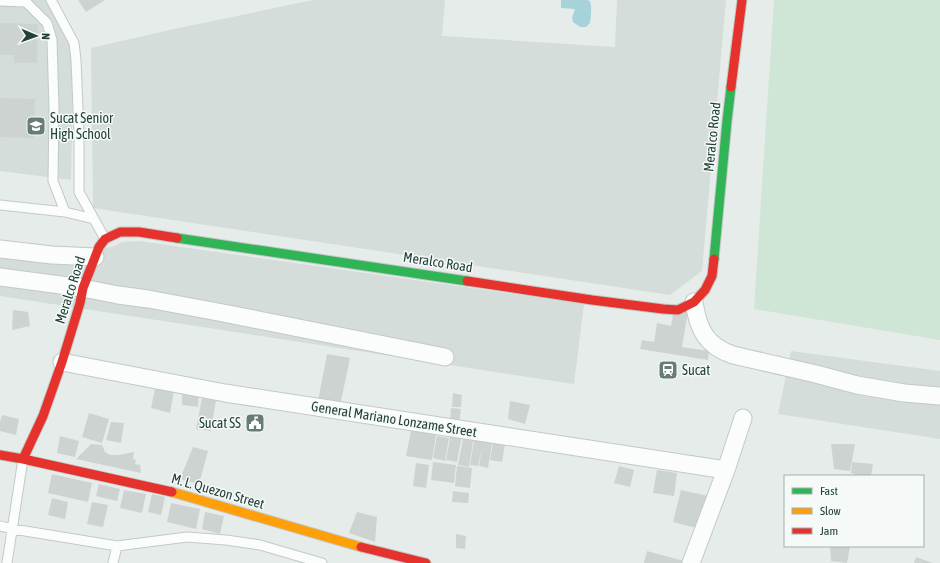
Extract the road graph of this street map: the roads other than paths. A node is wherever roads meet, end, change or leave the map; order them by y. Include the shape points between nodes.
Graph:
1 (51, 0) edge
2 (742, 0) edge
3 (0, 1) edge
4 (25, 1) edge
5 (0, 205) edge
6 (65, 212) junction
7 (94, 219) junction
8 (105, 239) junction
9 (0, 249) edge
10 (95, 257) junction
11 (0, 277) edge
12 (82, 288) junction
13 (694, 302) junction
14 (445, 357) dead end
15 (62, 362) junction
16 (940, 396) edge
17 (744, 418) dead end
18 (0, 455) edge
19 (23, 459) junction
20 (726, 470) junction
21 (0, 526) edge
22 (13, 529) junction
23 (116, 546) junction
24 (8, 563) edge
25 (114, 563) edge
26 (322, 563) edge
27 (426, 563) edge
28 (691, 563) edge

1 - 7 lane via 74,43 79,192
2 - 13 main road, Meralco Road via 712,276 705,290
3 - 4 lane
4 - 6 lane via 47,23 52,40 53,181
5 - 6 lane
6 - 7 lane
7 - 8 lane
8 - 10 main road, Meralco Road
8 - 13 main road, Meralco Road via 120,232 139,232 663,309 678,310
9 - 10 street
10 - 12 main road, Meralco Road
11 - 12 street
12 - 14 street
12 - 15 main road, Meralco Road
13 - 16 street via 696,317 704,335 722,352 857,385
15 - 19 main road, Meralco Road via 43,416
15 - 20 street, General Mariano Lonzame Street via 225,392
17 - 20 street
18 - 19 main road, M. L. Quezon Street
19 - 22 lane
19 - 27 main road, M. L. Quezon Street via 174,492
20 - 28 street
21 - 22 lane
22 - 23 lane
22 - 24 lane
23 - 25 lane
23 - 26 lane via 186,537 226,540 260,545

